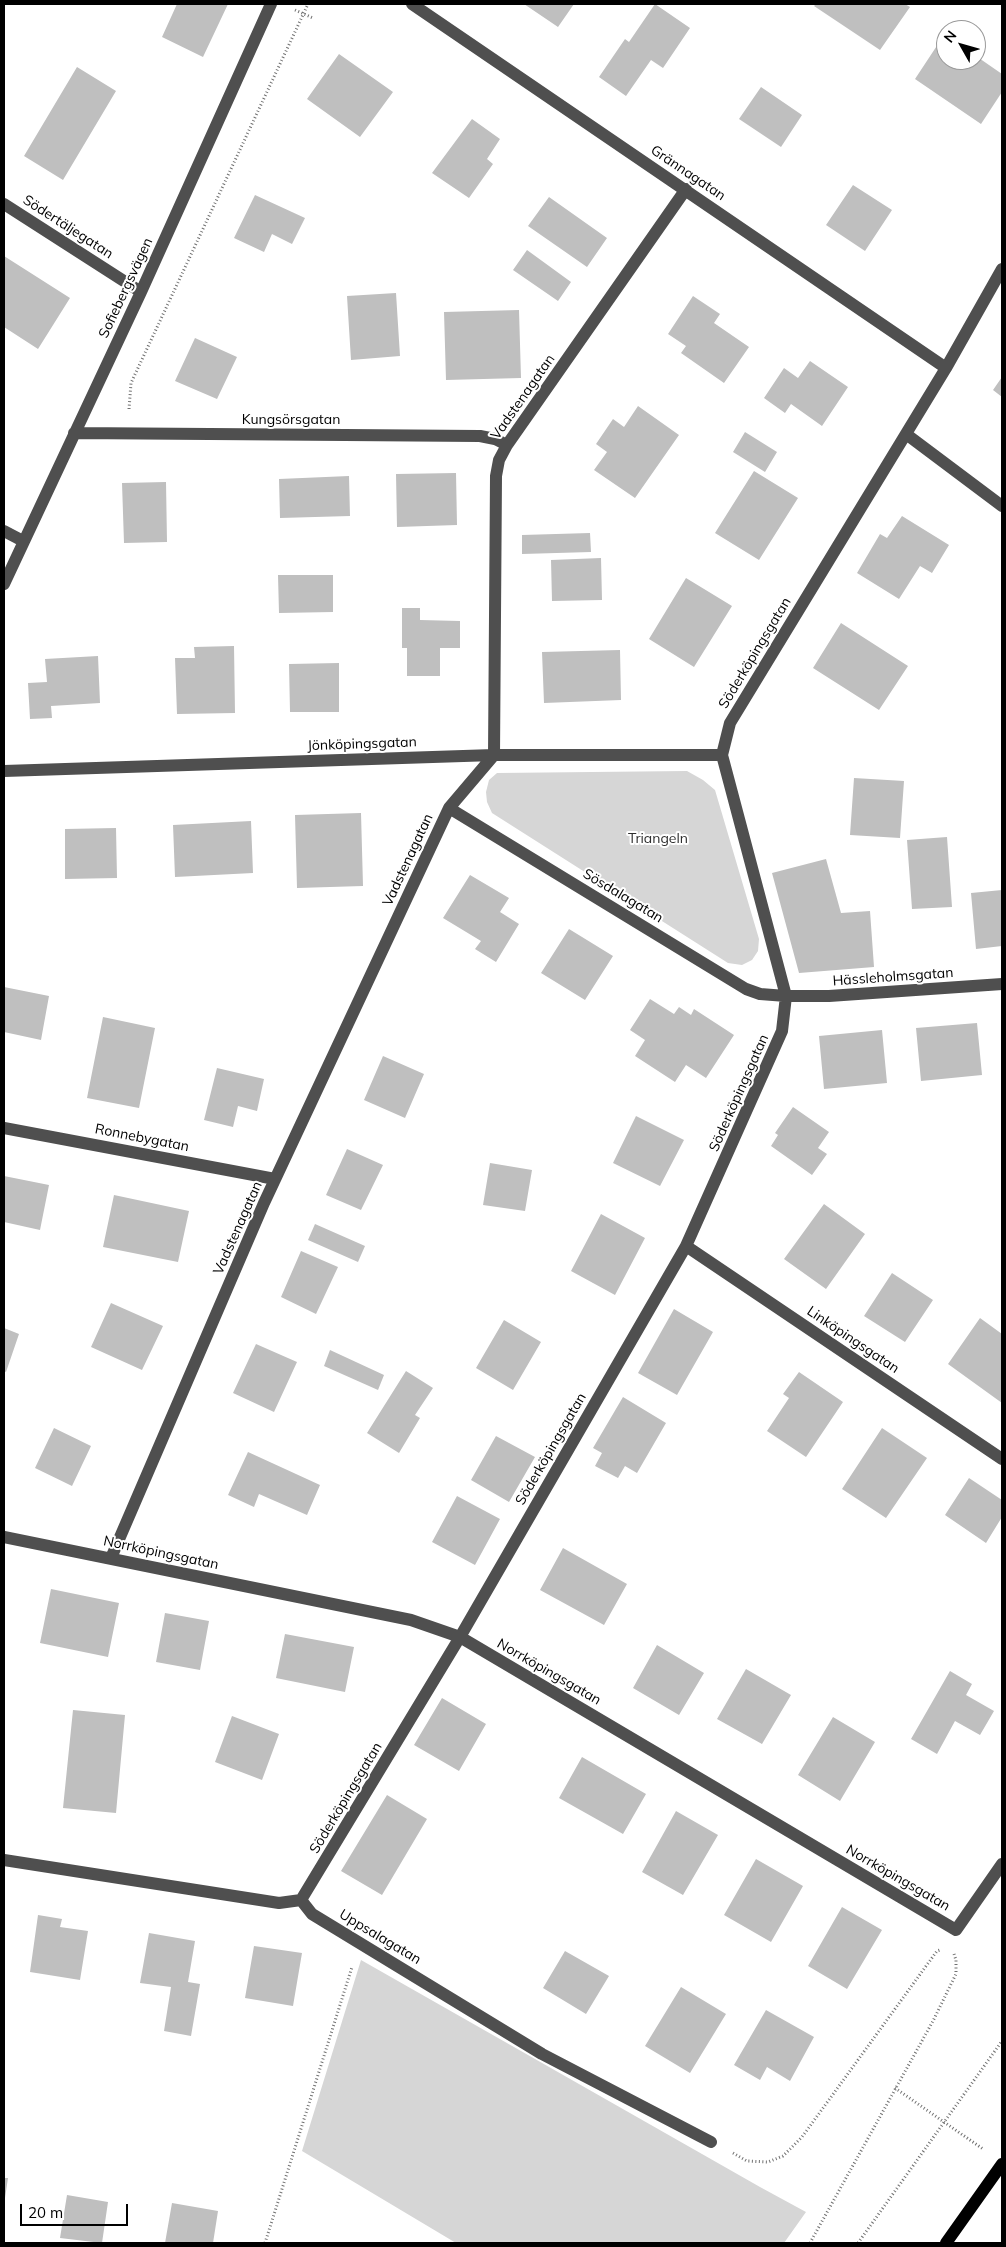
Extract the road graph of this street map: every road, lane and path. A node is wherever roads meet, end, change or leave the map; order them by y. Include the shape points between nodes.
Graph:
1 (271, 4) edge
2 (308, 4) edge
3 (412, 4) edge
4 (292, 8) dead end
5 (303, 14) junction
6 (313, 18) dead end
7 (686, 189) junction
8 (4, 204) edge
9 (1002, 269) edge
10 (141, 292) junction
11 (946, 368) junction
12 (74, 433) junction
13 (144, 434) junction
14 (906, 434) junction
15 (507, 445) junction
16 (1002, 506) edge
17 (4, 531) edge
18 (23, 541) junction
19 (4, 584) edge
20 (494, 755) junction
21 (722, 755) junction
22 (4, 771) edge
23 (449, 808) junction
24 (1002, 984) edge
25 (786, 996) junction
26 (4, 1128) edge
27 (275, 1179) junction
28 (686, 1246) junction
29 (1002, 1459) edge
30 (4, 1537) edge
31 (111, 1558) junction
32 (460, 1637) junction
33 (4, 1860) edge
34 (1002, 1864) edge
35 (301, 1900) junction
36 (956, 1930) junction
37 (360, 1942) junction
38 (950, 1947) junction
39 (1002, 2041) edge
40 (895, 2088) junction
41 (944, 2123) junction
42 (711, 2142) joint
43 (988, 2152) dead end
44 (1002, 2164) edge
45 (265, 2243) edge
46 (810, 2243) edge
47 (858, 2243) edge
48 (946, 2243) edge

1 - 10 street, Sofiebergsvägen
2 - 5 path
3 - 7 street, Grännagatan
4 - 5 path
5 - 6 path
5 - 13 path via 131,383 129,416
7 - 11 street, Grännagatan
7 - 15 street, Vadstenagatan
8 - 10 street, Södertäljegatan
9 - 11 street, Söderköpingsgatan
10 - 12 street, Sofiebergsvägen
11 - 14 street, Söderköpingsgatan
12 - 13 street, Kungsörsgatan
12 - 18 street, Sofiebergsvägen
13 - 15 street, Kungsörsgatan via 480,436
14 - 16 street
14 - 21 street, Söderköpingsgatan via 730,723
15 - 20 street, Vadstenagatan via 499,460 496,476
17 - 18 street
18 - 19 street, Sofiebergsvägen
20 - 21 street, Jönköpingsgatan
20 - 22 street, Jönköpingsgatan
20 - 23 street, Vadstenagatan
21 - 25 street, Söderköpingsgatan
23 - 25 street, Sösdalagatan via 746,989 760,994
23 - 27 street, Vadstenagatan
24 - 25 street, Hässleholmsgatan
25 - 28 street, Söderköpingsgatan via 782,1031
26 - 27 street, Ronnebygatan
27 - 31 street, Vadstenagatan
28 - 29 street, Linköpingsgatan
28 - 32 street, Söderköpingsgatan
30 - 31 street, Norrköpingsgatan
31 - 32 street, Norrköpingsgatan via 411,1620
32 - 35 street, Söderköpingsgatan
32 - 36 street, Norrköpingsgatan
33 - 35 street via 279,1903
34 - 36 street, Norrköpingsgatan
35 - 37 street, Uppsalagatan via 312,1914
36 - 38 path
37 - 42 street, Uppsalagatan via 542,2054
37 - 45 path
38 - 40 path via 956,1960 956,1974
38 - 42 path via 937,1951 802,2137 783,2156 768,2162 747,2161
39 - 41 path
40 - 41 path
40 - 46 path
41 - 43 path
41 - 47 path
44 - 48 main road

